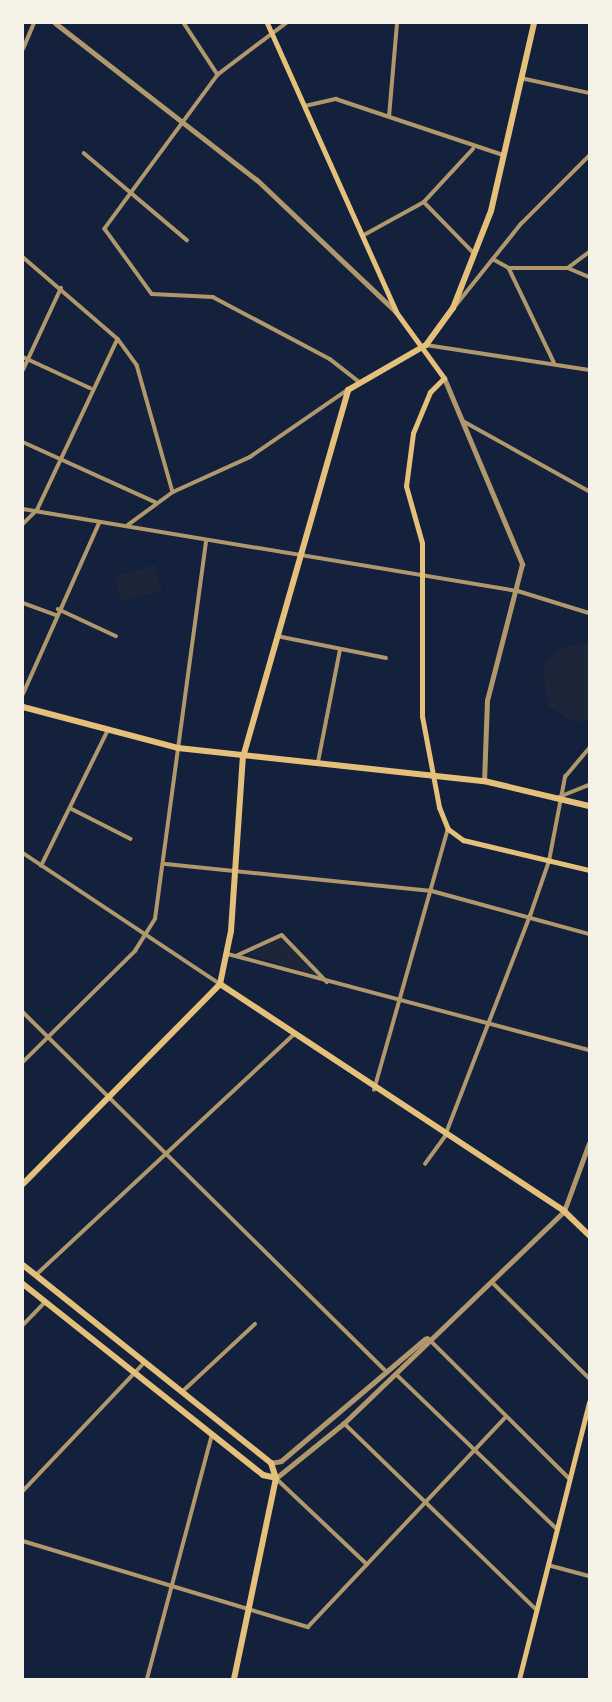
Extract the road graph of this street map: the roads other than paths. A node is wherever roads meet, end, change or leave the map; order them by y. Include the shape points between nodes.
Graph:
1 (34, 23) edge
2 (55, 23) edge
3 (184, 23) edge
4 (267, 23) edge
5 (287, 23) edge
6 (397, 23) edge
7 (534, 23) edge
8 (272, 33) junction
9 (23, 49) edge
10 (218, 75) junction
11 (522, 78) junction
12 (589, 93) edge
13 (305, 106) junction
14 (389, 117) junction
15 (180, 126) junction
16 (473, 149) junction
17 (84, 153) dead end
18 (505, 155) junction
19 (589, 156) edge
20 (132, 191) junction
21 (424, 202) junction
22 (364, 234) junction
23 (187, 240) dead end
24 (474, 252) junction
25 (589, 252) edge
26 (23, 257) edge
27 (493, 259) junction
28 (509, 268) junction
29 (568, 268) junction
30 (589, 277) edge
31 (61, 288) junction
32 (453, 308) junction
33 (396, 312) junction
34 (118, 339) junction
35 (426, 345) junction
36 (25, 358) edge
37 (554, 362) junction
38 (23, 370) edge
39 (589, 370) edge
40 (444, 378) junction
41 (358, 381) junction
42 (90, 388) junction
43 (348, 390) junction
44 (458, 417) junction
45 (23, 442) edge
46 (59, 457) junction
47 (589, 491) edge
48 (173, 492) junction
49 (155, 502) junction
50 (23, 509) edge
51 (37, 510) junction
52 (99, 523) junction
53 (23, 524) edge
54 (128, 525) junction
55 (206, 542) junction
56 (301, 557) junction
57 (423, 577) junction
58 (518, 591) junction
59 (23, 603) edge
60 (58, 609) junction
61 (589, 613) edge
62 (56, 615) junction
63 (116, 636) dead end
64 (282, 637) junction
65 (340, 650) junction
66 (386, 659) dead end
67 (23, 694) edge
68 (23, 707) edge
69 (108, 730) junction
70 (177, 748) junction
71 (589, 748) edge
72 (243, 757) junction
73 (318, 764) junction
74 (433, 776) junction
75 (484, 781) junction
76 (589, 785) edge
77 (558, 798) junction
78 (589, 806) edge
79 (70, 808) junction
80 (448, 829) junction
81 (131, 839) dead end
82 (23, 853) edge
83 (549, 861) junction
84 (166, 864) junction
85 (41, 866) junction
86 (234, 869) junction
87 (589, 870) edge
88 (432, 891) junction
89 (530, 916) junction
90 (589, 934) edge
91 (148, 937) junction
92 (228, 954) junction
93 (237, 956) junction
94 (220, 984) junction
95 (328, 984) junction
96 (402, 1002) junction
97 (23, 1012) edge
98 (490, 1026) junction
99 (293, 1035) junction
100 (49, 1038) junction
101 (589, 1050) edge
102 (23, 1062) edge
103 (374, 1090) junction
104 (110, 1098) junction
105 (445, 1136) junction
106 (589, 1143) edge
107 (166, 1155) junction
108 (425, 1164) dead end
109 (23, 1184) edge
110 (564, 1211) junction
111 (589, 1235) edge
112 (23, 1265) edge
113 (36, 1275) junction
114 (490, 1281) junction
115 (23, 1284) edge
116 (45, 1302) junction
117 (255, 1324) dead end
118 (23, 1325) edge
119 (428, 1338) junction
120 (145, 1362) junction
121 (384, 1369) junction
122 (136, 1373) junction
123 (395, 1374) junction
124 (589, 1378) edge
125 (183, 1391) junction
126 (589, 1402) edge
127 (588, 1411) edge
128 (505, 1418) junction
129 (344, 1423) junction
130 (212, 1435) junction
131 (476, 1447) junction
132 (271, 1463) junction
133 (276, 1478) junction
134 (570, 1479) junction
135 (23, 1491) edge
136 (424, 1504) junction
137 (556, 1528) junction
138 (23, 1541) edge
139 (367, 1564) junction
140 (548, 1565) junction
141 (589, 1576) edge
142 (174, 1587) junction
143 (247, 1606) junction
144 (536, 1609) junction
145 (148, 1679) edge
146 (234, 1679) edge
147 (519, 1679) edge

1 - 9 street
2 - 15 street
3 - 10 street
4 - 8 main road
5 - 8 street
6 - 14 street
7 - 11 main road
8 - 10 street
8 - 13 main road
10 - 15 street
11 - 12 street
11 - 18 main road
13 - 14 street via 336,99
13 - 22 main road
14 - 16 street
15 - 20 street
15 - 33 street via 257,180
16 - 18 street
16 - 21 street
17 - 20 street
18 - 24 main road
19 - 27 street
20 - 23 street
20 - 41 street via 105,229 152,294 213,297 330,359
21 - 22 street
21 - 24 street
22 - 33 main road
24 - 32 main road
25 - 29 street
26 - 31 street
27 - 28 street
27 - 32 street
28 - 29 street
28 - 37 street
29 - 30 street
31 - 34 street
31 - 36 street
32 - 35 main road
33 - 35 main road
34 - 42 street
34 - 48 street via 143,375
35 - 37 street
35 - 40 main road
35 - 41 main road
36 - 38 street
36 - 42 street
37 - 39 street
40 - 44 street
40 - 57 main road via 422,406 407,460
41 - 43 main road
42 - 46 street
43 - 48 street via 250,457
43 - 56 main road
44 - 47 street via 486,439
44 - 58 street via 519,548
45 - 46 street
46 - 49 street
46 - 51 street
48 - 49 street
49 - 54 street
50 - 51 street
51 - 52 street
51 - 53 street
52 - 54 street
52 - 60 street
54 - 55 street
55 - 56 street
55 - 70 street
56 - 57 street
56 - 64 main road
57 - 58 street
57 - 74 main road via 421,694
58 - 61 street
58 - 75 street via 487,700
59 - 62 street
60 - 62 street
60 - 63 street
62 - 67 street
64 - 65 street
64 - 72 main road
65 - 66 street
65 - 73 street
68 - 69 main road
69 - 70 main road
69 - 79 street
70 - 72 main road
70 - 84 street
71 - 77 street via 565,777
72 - 73 main road
72 - 86 main road
73 - 74 main road
74 - 75 main road
74 - 80 main road
75 - 77 main road
76 - 77 street
77 - 78 main road
77 - 83 street
79 - 81 street
79 - 85 street
80 - 83 main road via 463,840
80 - 88 street
82 - 85 street
83 - 87 main road
83 - 89 street
84 - 86 street
84 - 91 street
85 - 91 street
86 - 88 street
86 - 92 main road
88 - 89 street
88 - 96 street
89 - 90 street
89 - 98 street
91 - 94 street
91 - 100 street
92 - 93 street
92 - 94 main road
93 - 95 street
93 - 95 street via 282,935
94 - 99 main road
94 - 104 main road
95 - 96 street
96 - 98 street
96 - 103 street
97 - 100 street
98 - 101 street
98 - 105 street
99 - 103 main road
99 - 107 street
100 - 102 street
100 - 104 street
103 - 105 main road
104 - 107 street
104 - 109 main road
105 - 108 street
105 - 110 main road
106 - 110 street
107 - 113 street
107 - 121 street
110 - 111 main road
110 - 114 street
112 - 113 main road
113 - 120 main road
114 - 119 street
114 - 124 street
115 - 116 main road
116 - 118 street
116 - 122 main road
117 - 125 street
119 - 121 street
119 - 123 street
119 - 128 street
120 - 122 street
120 - 125 main road
121 - 132 street via 281,1461
122 - 130 main road
122 - 135 street
123 - 129 street
123 - 131 street
125 - 132 main road
126 - 127 main road
127 - 134 main road
128 - 131 street
128 - 134 street
129 - 133 street
129 - 136 street
130 - 133 main road
130 - 142 street
131 - 136 street
131 - 137 street
132 - 133 main road
133 - 139 street
133 - 143 main road
134 - 137 main road
136 - 139 street
136 - 144 street
137 - 140 main road
138 - 142 street
139 - 143 street via 308,1627
140 - 141 street
140 - 144 main road
142 - 143 street
142 - 145 street
143 - 146 main road
144 - 147 main road

